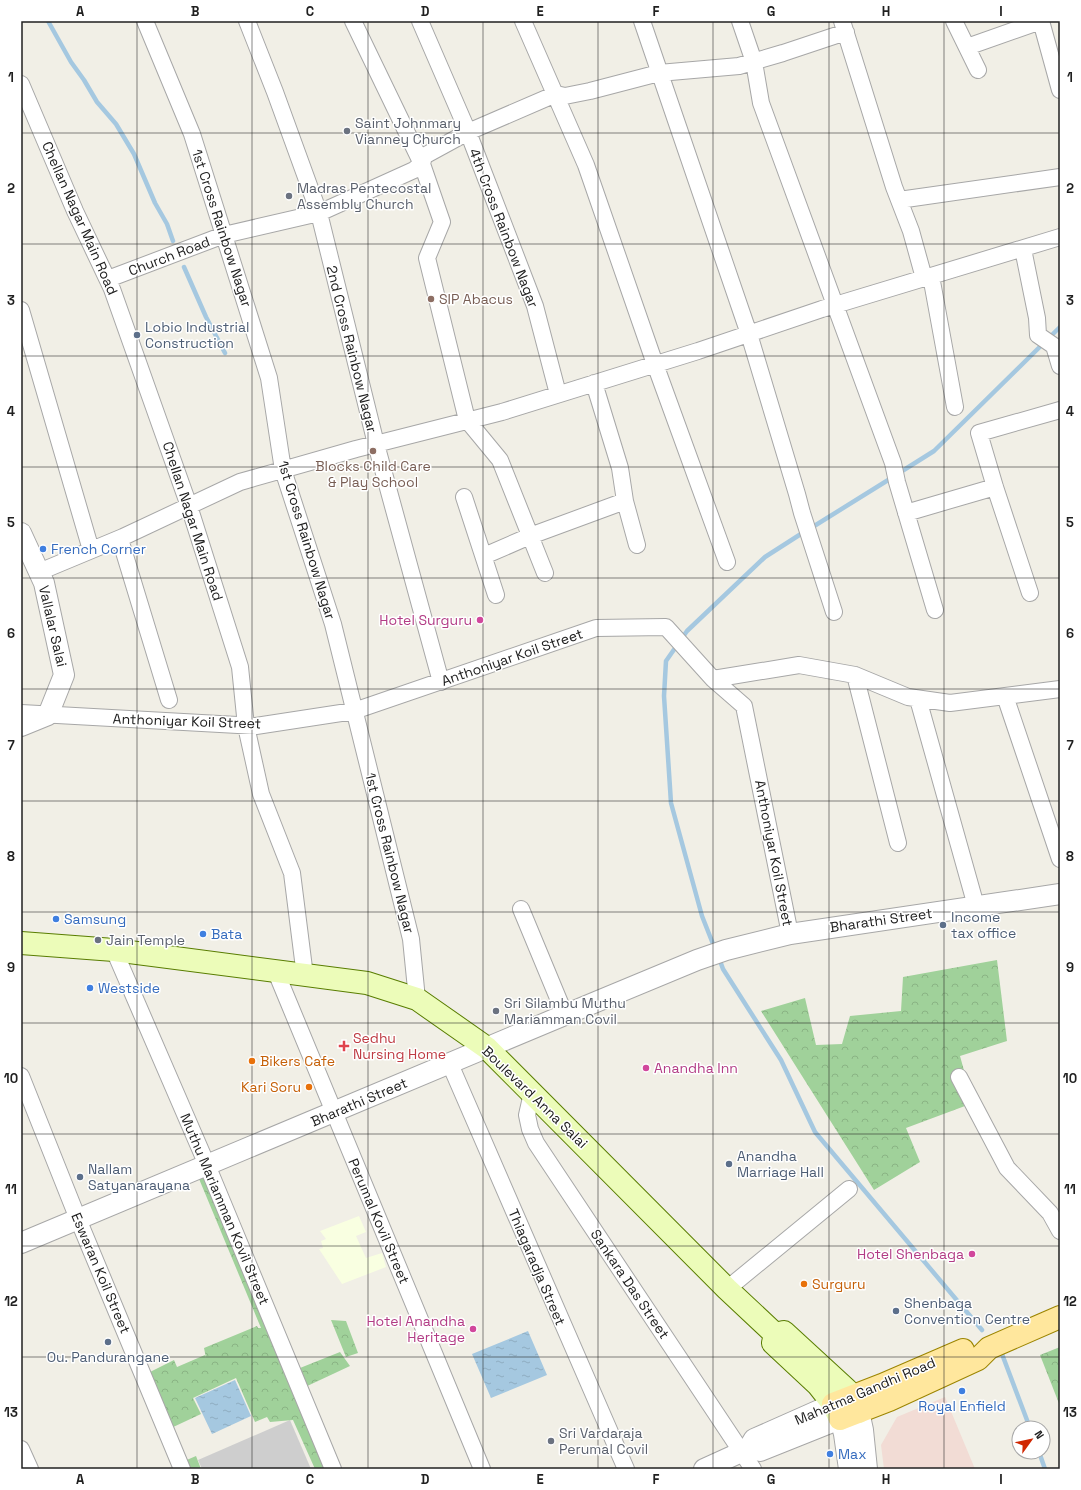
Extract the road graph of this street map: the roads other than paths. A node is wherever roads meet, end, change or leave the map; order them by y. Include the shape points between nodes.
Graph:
1 (145, 21) edge
2 (247, 21) edge
3 (353, 21) edge
4 (420, 21) edge
5 (523, 21) edge
6 (642, 21) edge
7 (740, 21) edge
8 (954, 21) edge
9 (844, 26) edge
10 (967, 47) junction
11 (754, 62) junction
12 (978, 70) dead end
13 (659, 73) junction
14 (21, 84) edge
15 (1060, 90) edge
16 (556, 94) junction
17 (468, 132) junction
18 (422, 164) junction
19 (1060, 177) edge
20 (899, 200) junction
21 (319, 213) junction
22 (224, 235) junction
23 (1060, 237) edge
24 (1023, 249) junction
25 (928, 277) junction
26 (108, 279) junction
27 (836, 304) junction
28 (21, 310) edge
29 (749, 334) junction
30 (656, 364) junction
31 (1060, 366) edge
32 (594, 383) junction
33 (558, 394) junction
34 (955, 407) dead end
35 (1060, 410) edge
36 (468, 420) junction
37 (376, 444) junction
38 (283, 470) junction
39 (995, 487) junction
40 (464, 497) dead end
41 (625, 501) junction
42 (189, 506) junction
43 (906, 513) junction
44 (21, 533) edge
45 (530, 536) junction
46 (120, 538) junction
47 (638, 545) dead end
48 (91, 550) junction
49 (25, 555) edge
50 (484, 556) junction
51 (728, 562) dead end
52 (38, 572) junction
53 (545, 573) dead end
54 (1030, 593) dead end
55 (496, 595) dead end
56 (935, 610) dead end
57 (834, 612) dead end
58 (855, 675) junction
59 (713, 679) junction
60 (441, 682) junction
61 (1060, 688) edge
62 (1005, 696) junction
63 (918, 699) junction
64 (169, 700) dead end
65 (354, 711) junction
66 (21, 713) edge
67 (48, 715) junction
68 (21, 726) edge
69 (246, 726) junction
70 (898, 843) dead end
71 (1060, 859) edge
72 (1060, 894) edge
73 (976, 906) junction
74 (521, 909) dead end
75 (790, 934) junction
76 (21, 943) edge
77 (114, 950) junction
78 (276, 972) junction
79 (305, 976) junction
80 (417, 999) junction
81 (564, 1015) junction
82 (487, 1048) junction
83 (450, 1064) junction
84 (21, 1076) edge
85 (959, 1077) dead end
86 (532, 1093) junction
87 (334, 1112) junction
88 (207, 1165) junction
89 (848, 1190) dead end
90 (78, 1219) junction
91 (1060, 1231) edge
92 (21, 1243) edge
93 (727, 1289) junction
94 (1060, 1317) edge
95 (846, 1407) junction
96 (21, 1449) edge
97 (745, 1451) junction
98 (30, 1469) edge
99 (182, 1469) edge
100 (333, 1469) edge
101 (482, 1469) edge
102 (626, 1469) edge
103 (704, 1469) edge
104 (753, 1469) edge
105 (849, 1469) edge
106 (868, 1469) edge

1 - 22 street, 1st Cross Rainbow Nagar via 192,134
2 - 21 street, 2nd Cross Rainbow Nagar
3 - 18 street
4 - 17 street, 4th Cross Rainbow Nagar
5 - 16 street
6 - 13 street
7 - 11 street
8 - 10 street
9 - 11 street
9 - 20 street
10 - 12 street
10 - 15 street via 1041,21
11 - 13 street via 739,66
11 - 27 street via 761,103
13 - 16 street via 590,91 565,96
13 - 29 street
14 - 26 street, Chellan Nagar Main Road via 75,211
16 - 17 street, Church Road
16 - 30 street via 586,165
17 - 18 street, Church Road via 424,156
17 - 33 street, 4th Cross Rainbow Nagar via 535,306
18 - 21 street, Church Road
18 - 36 street via 442,222 427,258
19 - 20 street
20 - 25 street
21 - 22 street, Church Road
21 - 37 street, 2nd Cross Rainbow Nagar
22 - 26 street, Church Road
22 - 38 street, 1st Cross Rainbow Nagar via 269,378
23 - 24 street
24 - 25 street
24 - 31 street via 1038,335 1054,346
25 - 27 street
25 - 34 street
26 - 42 street, Chellan Nagar Main Road
27 - 29 street
27 - 43 street via 893,463
28 - 48 street
29 - 30 street
29 - 57 street
30 - 32 street
30 - 51 street
32 - 33 street
32 - 41 street via 620,468
33 - 36 street
35 - 39 street via 979,433
36 - 37 street
36 - 45 street via 500,460
37 - 38 street
37 - 60 street, 2nd Cross Rainbow Nagar
38 - 42 street via 240,482
38 - 65 street, 1st Cross Rainbow Nagar via 333,624
39 - 43 street
39 - 54 street
40 - 50 street
41 - 45 street
41 - 47 street
42 - 46 street
42 - 69 street, Chellan Nagar Main Road via 240,667
43 - 56 street
44 - 49 street, Vallalar Salai
45 - 50 street
45 - 53 street
46 - 48 street
46 - 64 street
48 - 52 street
49 - 52 street, Vallalar Salai
50 - 55 street
52 - 67 street, Vallalar Salai via 44,583 64,675
58 - 59 street via 799,665
58 - 63 street
58 - 70 street
59 - 60 street, Anthoniyar Koil Street via 666,627 596,628
59 - 75 street, Anthoniyar Koil Street via 744,706
60 - 65 street, Anthoniyar Koil Street
61 - 62 street
62 - 63 street via 950,703
62 - 71 street
63 - 73 street
65 - 69 street, Anthoniyar Koil Street
65 - 80 street, 1st Cross Rainbow Nagar via 411,939
66 - 67 street, Anthoniyar Koil Street
67 - 68 street
67 - 69 street, Anthoniyar Koil Street
69 - 79 street, Chellan Nagar Main Road via 261,794 292,873
72 - 73 street, Bharathi Street
73 - 75 street, Bharathi Street
74 - 81 street
75 - 81 street, Bharathi Street via 726,950 698,960
76 - 77 main road, Boulevard Anna Salai
77 - 78 main road, Boulevard Anna Salai
77 - 88 street, Muthu Mariamman Kovil Street
78 - 79 main road, Boulevard Anna Salai
78 - 87 street, Perumal Kovil Street
79 - 80 main road, Boulevard Anna Salai via 366,983
80 - 82 main road, Boulevard Anna Salai
81 - 82 street, Bharathi Street
82 - 83 street, Bharathi Street
82 - 86 main road, Boulevard Anna Salai
83 - 87 street, Bharathi Street
83 - 102 street, Thiagaradja Street
84 - 90 street, Eswaran Koil Street
85 - 91 street via 1007,1168 1050,1213
86 - 93 main road, Boulevard Anna Salai
86 - 97 street, Sankara Das Street via 527,1115 536,1143
87 - 88 street, Bharathi Street
87 - 101 street, Perumal Kovil Street
88 - 90 street, Bharathi Street
88 - 100 street, Muthu Mariamman Kovil Street
89 - 93 street
90 - 92 street, Bharathi Street
90 - 99 street, Eswaran Koil Street
93 - 95 main road, Boulevard Anna Salai via 775,1334 773,1343
94 - 95 main road, Mahatma Gandhi Road via 989,1348 973,1345 882,1385
95 - 97 street, Mahatma Gandhi Road via 754,1439
95 - 105 street via 844,1434
95 - 106 street via 863,1430
96 - 98 street
97 - 103 street
97 - 104 street, Sankara Das Street

